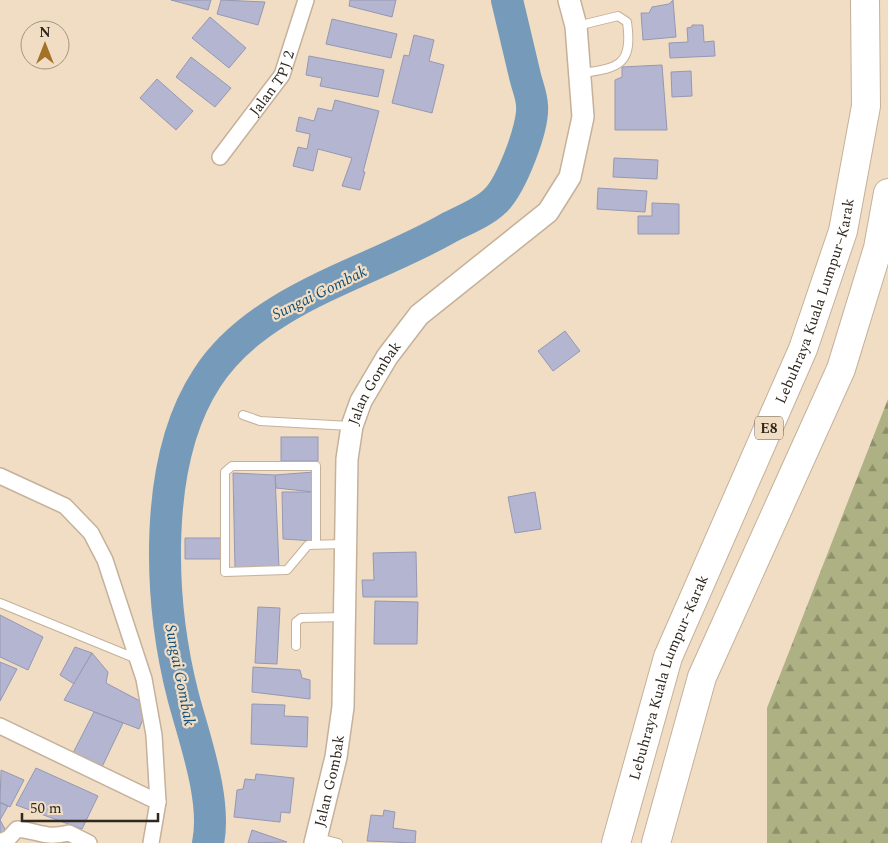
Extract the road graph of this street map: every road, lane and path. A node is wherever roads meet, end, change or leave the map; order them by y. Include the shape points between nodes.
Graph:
1 (306, 0) edge
2 (569, 0) edge
3 (865, 0) edge
4 (576, 26) junction
5 (579, 74) junction
6 (220, 157) dead end
7 (888, 193) edge
8 (244, 415) dead end
9 (352, 426) junction
10 (0, 476) edge
11 (316, 544) junction
12 (346, 544) junction
13 (0, 603) edge
14 (345, 617) junction
15 (296, 646) dead end
16 (138, 659) junction
17 (0, 726) edge
18 (158, 802) junction
19 (316, 840) edge
20 (0, 842) edge
21 (89, 843) edge
22 (151, 843) edge
23 (338, 843) edge
24 (616, 843) edge
25 (656, 843) edge

1 - 6 street, Jalan TPJ 2 via 282,75
2 - 4 main road, Jalan Gombak
3 - 24 highway, Lebuhraya Kuala Lumpur–Karak / E8 via 866,106 843,231 803,349 668,657
4 - 5 main road, Jalan Gombak
4 - 5 lane via 618,16 627,22 629,41 623,58 612,69
5 - 9 main road, Jalan Gombak via 583,118 570,177 548,212 419,315 365,394
7 - 25 highway, Lebuhraya Kuala Lumpur–Karak via 878,248 841,369 702,677
8 - 9 lane via 260,421
9 - 12 main road, Jalan Gombak via 347,459
10 - 16 street via 65,506 91,533 105,560
11 - 11 lane via 316,466 232,466 225,472 225,572 287,570 308,545
11 - 12 lane
12 - 14 main road, Jalan Gombak
13 - 16 lane
14 - 15 lane via 301,618 296,622
14 - 19 main road, Jalan Gombak via 343,707 336,757
16 - 18 street via 156,748
17 - 18 street
18 - 22 street
19 - 23 lane
20 - 21 street via 17,829 40,835 69,833

